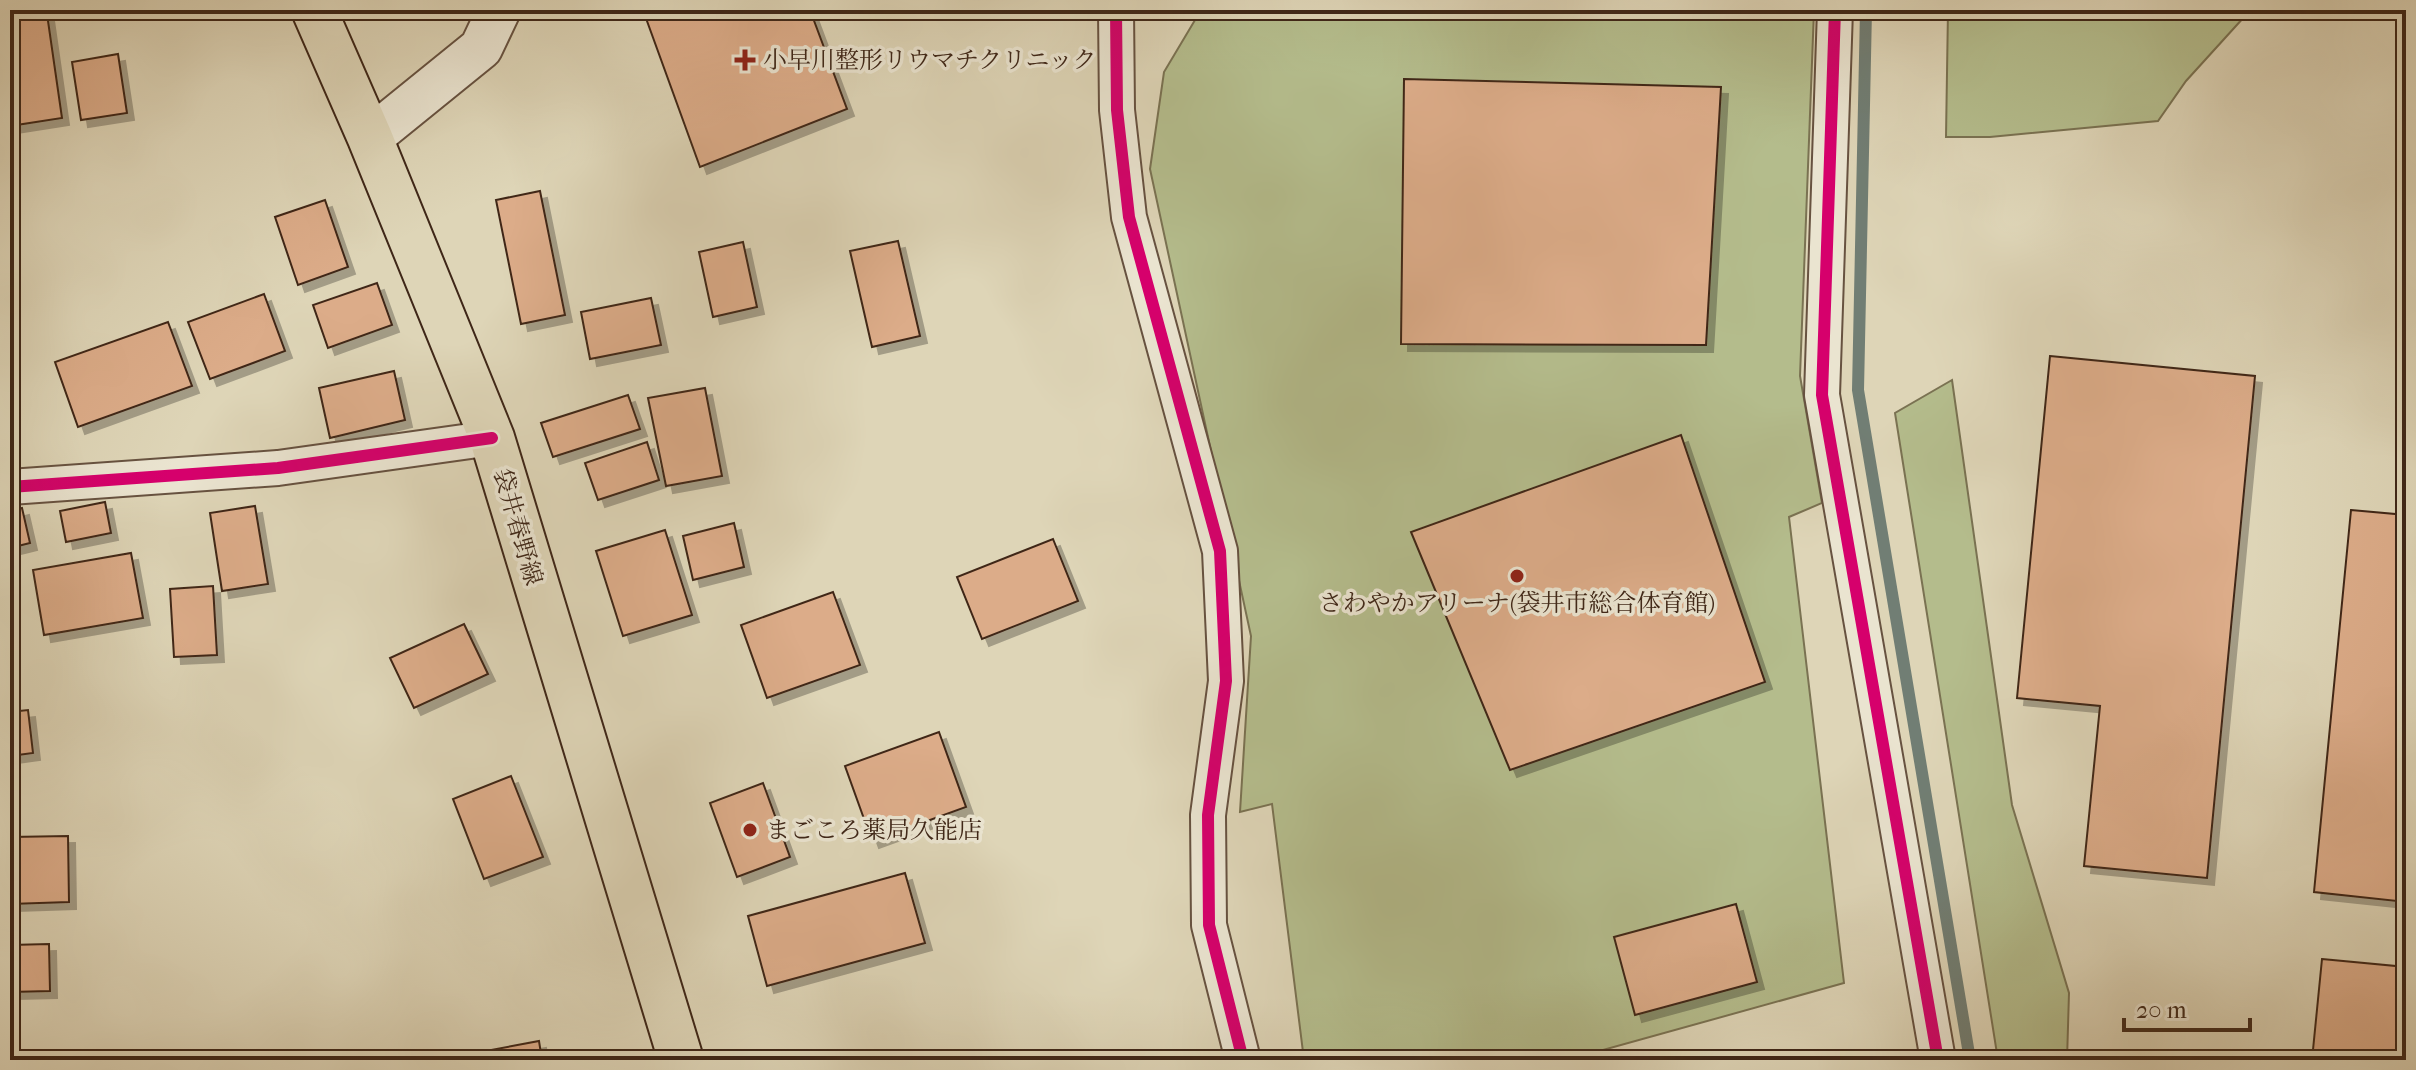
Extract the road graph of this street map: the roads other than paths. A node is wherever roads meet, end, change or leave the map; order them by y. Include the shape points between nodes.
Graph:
1 (314, 10) edge
2 (499, 10) edge
3 (1116, 10) edge
4 (1835, 10) edge
5 (370, 138) junction
6 (492, 438) junction
7 (10, 487) edge
8 (681, 1060) edge
9 (1243, 1060) edge
10 (1938, 1060) edge

1 - 5 main road, 袋井春野線
2 - 5 street via 481,48
3 - 9 street via 1117,110 1129,217 1220,551 1226,681 1208,815 1209,925
4 - 10 street via 1822,395
5 - 6 main road, 袋井春野線
6 - 7 street via 278,468
6 - 8 main road, 袋井春野線

